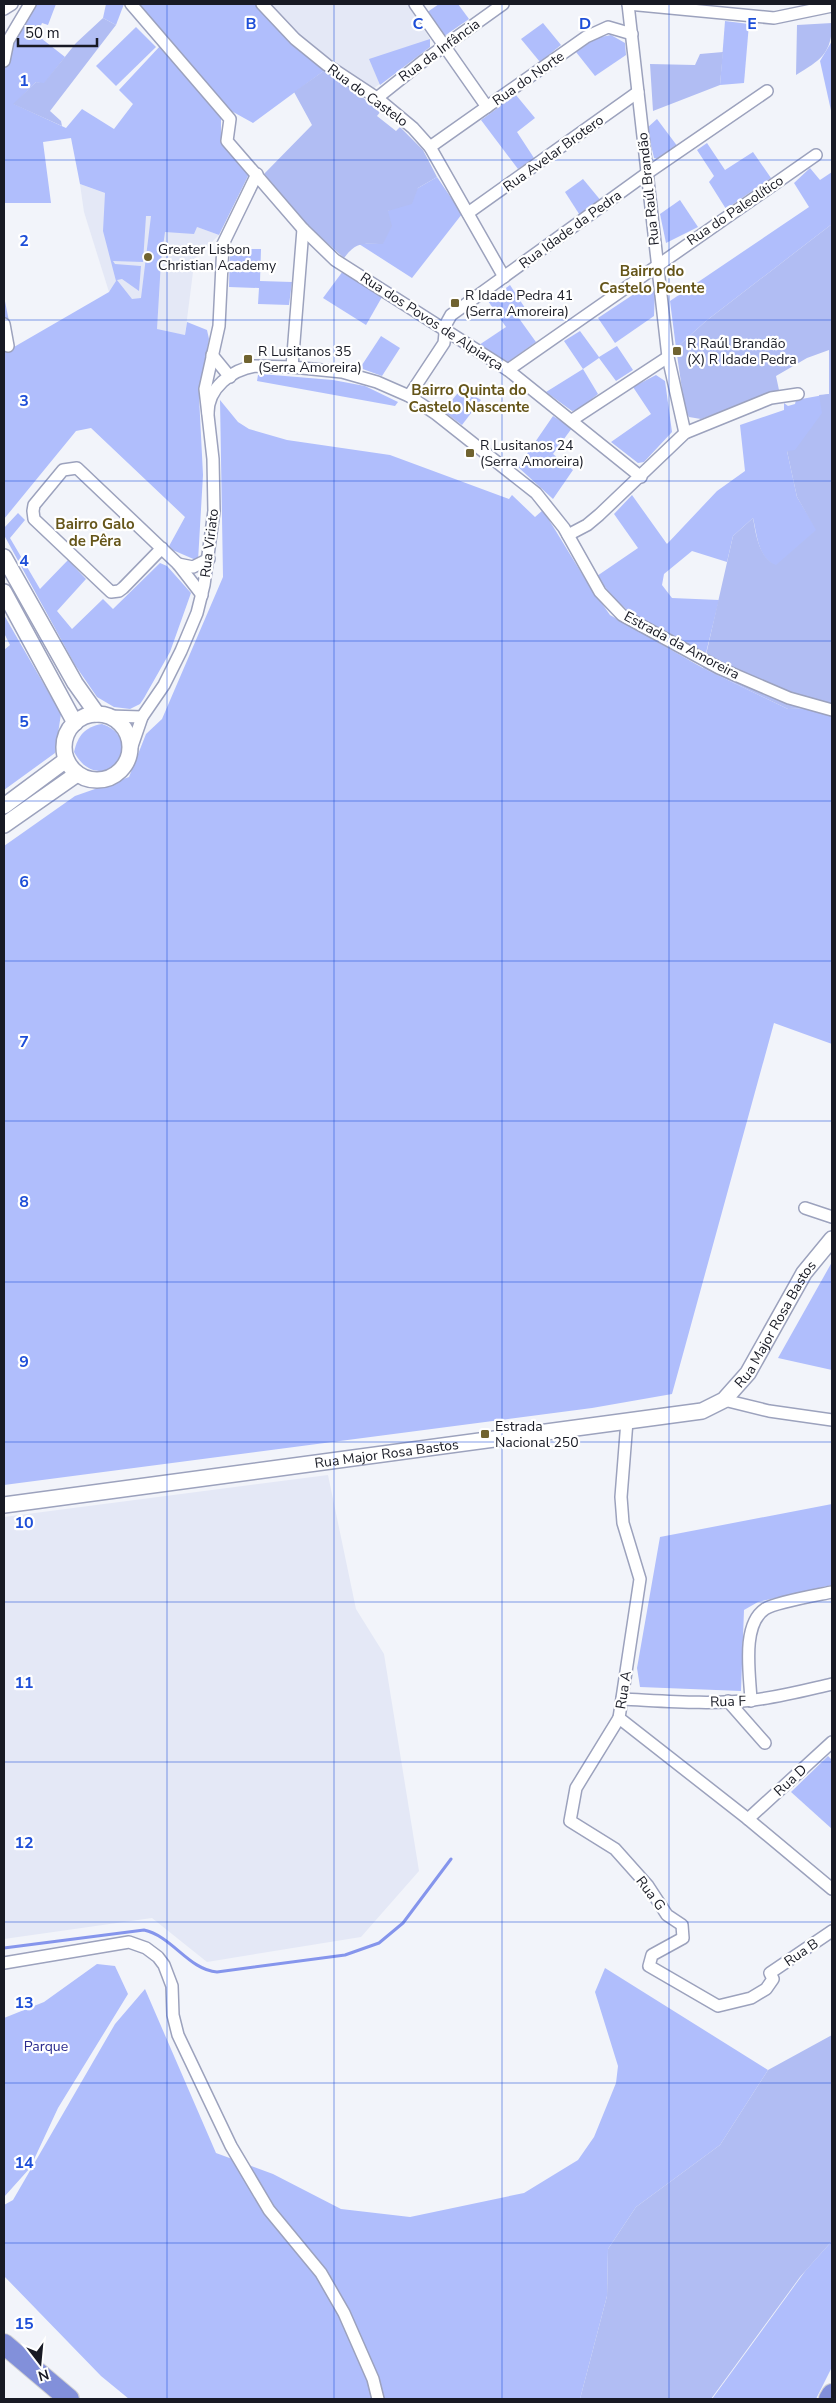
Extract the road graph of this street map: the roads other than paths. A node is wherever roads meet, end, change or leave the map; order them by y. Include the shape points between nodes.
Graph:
1 (12, 4) edge
2 (30, 4) edge
3 (131, 4) edge
4 (262, 4) edge
5 (414, 4) edge
6 (504, 4) edge
7 (628, 4) edge
8 (832, 6) edge
9 (4, 9) edge
10 (632, 34) junction
11 (444, 46) junction
12 (4, 60) edge
13 (767, 91) dead end
14 (638, 92) junction
15 (377, 98) junction
16 (487, 107) junction
17 (430, 147) junction
18 (816, 155) dead end
19 (257, 174) junction
20 (646, 174) junction
21 (468, 213) junction
22 (303, 229) junction
23 (657, 267) junction
24 (504, 277) junction
25 (4, 324) edge
26 (444, 330) junction
27 (8, 346) dead end
28 (212, 355) junction
29 (668, 357) junction
30 (292, 367) junction
31 (508, 370) junction
32 (230, 377) junction
33 (798, 394) dead end
34 (409, 396) junction
35 (208, 413) junction
36 (572, 420) junction
37 (685, 432) junction
38 (641, 477) junction
39 (568, 534) junction
40 (162, 548) junction
41 (4, 557) edge
42 (209, 559) junction
43 (178, 564) junction
44 (205, 579) junction
45 (202, 595) junction
46 (5, 596) edge
47 (832, 710) edge
48 (103, 715) junction
49 (142, 717) junction
50 (75, 723) junction
51 (129, 755) junction
52 (66, 760) junction
53 (76, 774) junction
54 (4, 806) edge
55 (4, 825) edge
56 (805, 1208) dead end
57 (832, 1217) edge
58 (832, 1240) edge
59 (724, 1400) junction
60 (832, 1420) edge
61 (627, 1422) junction
62 (4, 1505) edge
63 (832, 1592) edge
64 (832, 1684) edge
65 (622, 1700) junction
66 (751, 1701) junction
67 (728, 1702) junction
68 (619, 1718) junction
69 (832, 1742) edge
70 (765, 1743) dead end
71 (748, 1819) junction
72 (832, 1889) edge
73 (832, 1931) edge
74 (4, 1963) edge
75 (770, 1974) joint
76 (4, 2344) edge
77 (832, 2394) edge
78 (69, 2399) edge
79 (378, 2399) edge
80 (829, 2399) edge

1 - 9 street
2 - 12 street via 8,41
3 - 19 street, Rua dos Povos de Alpiarça via 230,118 227,141
4 - 15 street, Rua do Castelo via 295,39
5 - 11 street
6 - 11 street, Rua da Infância
7 - 8 street via 774,18
7 - 10 street, Rua Raúl Brandão
10 - 14 street, Rua Raúl Brandão
10 - 16 street, Rua do Norte via 608,27 586,37
11 - 15 street, Rua da Infância
11 - 16 street
13 - 20 street, Rua Idade da Pedra
14 - 20 street, Rua Raúl Brandão
14 - 21 street, Rua Avelar Brotero
15 - 17 street, Rua do Castelo
16 - 17 street, Rua do Norte
17 - 21 street, Rua do Castelo
18 - 23 street, Rua do Paleolítico
19 - 22 street, Rua dos Povos de Alpiarça
19 - 28 street, Rua Viriato via 222,244 219,326
20 - 23 street, Rua Raúl Brandão
20 - 24 street, Rua Idade da Pedra
21 - 24 street, Rua do Castelo
22 - 26 street, Rua dos Povos de Alpiarça via 335,260
22 - 30 street
23 - 29 street, Rua Raúl Brandão
23 - 31 street, Rua do Paleolítico
24 - 26 street, Rua Idade da Pedra via 451,316
25 - 27 street
26 - 31 street, Rua dos Povos de Alpiarça
26 - 34 street, Rua Idade da Pedra via 444,343
28 - 32 street
28 - 35 street, Rua Viriato via 205,389
29 - 36 street
29 - 37 street, Rua Raúl Brandão
30 - 32 street, Estrada da Amoreira via 255,366
30 - 34 street, Estrada da Amoreira via 354,375
31 - 36 street, Rua dos Povos de Alpiarça
32 - 35 street, Estrada da Amoreira via 211,394
33 - 37 street via 771,398
34 - 39 street, Estrada da Amoreira via 527,485 544,501
35 - 42 street, Rua Viriato via 214,472
36 - 38 street, Rua dos Povos de Alpiarça
37 - 38 street
38 - 39 street via 592,521
39 - 47 street, Estrada da Amoreira via 600,592 628,618 720,668 789,698
40 - 40 street via 77,468 63,470 32,511 34,519 111,592 123,588
40 - 43 street
41 - 48 main road via 75,683
42 - 43 street via 193,567
42 - 44 street, Rua Viriato
43 - 44 street
43 - 45 street
44 - 45 street, Rua Viriato
45 - 49 street, Rua Viriato via 181,651 164,685
46 - 50 main road
48 - 49 street
48 - 50 main road via 89,715
48 - 51 main road via 117,721 128,736
49 - 51 street, Rua Viriato
50 - 52 main road via 64,740
51 - 53 main road via 121,770 104,780
52 - 53 main road
52 - 54 main road
53 - 55 main road
56 - 57 street
58 - 59 main road, Rua Major Rosa Bastos via 804,1272 748,1373
59 - 60 street via 769,1412
59 - 61 main road, Rua Major Rosa Bastos via 702,1411
61 - 62 main road, Rua Major Rosa Bastos
61 - 65 street, Rua A via 620,1497 623,1523 640,1579
63 - 66 street via 765,1609 752,1624 749,1640
64 - 66 street, Rua F
65 - 67 street, Rua F
65 - 68 street, Rua A
66 - 67 street, Rua F
67 - 70 street
68 - 71 street, Rua A
68 - 75 street, Rua G via 576,1788 570,1821 615,1849 648,1886 667,1915 682,1925 683,1938 652,1955 649,1966 718,2006 751,1998 766,1989 773,1978
69 - 71 street, Rua D
71 - 72 street, Rua A
73 - 75 street, Rua B
74 - 79 street via 129,1942 158,1957 169,1975 178,2035 231,2146 269,2210 321,2273 344,2312 373,2379
76 - 78 highway
77 - 80 highway

